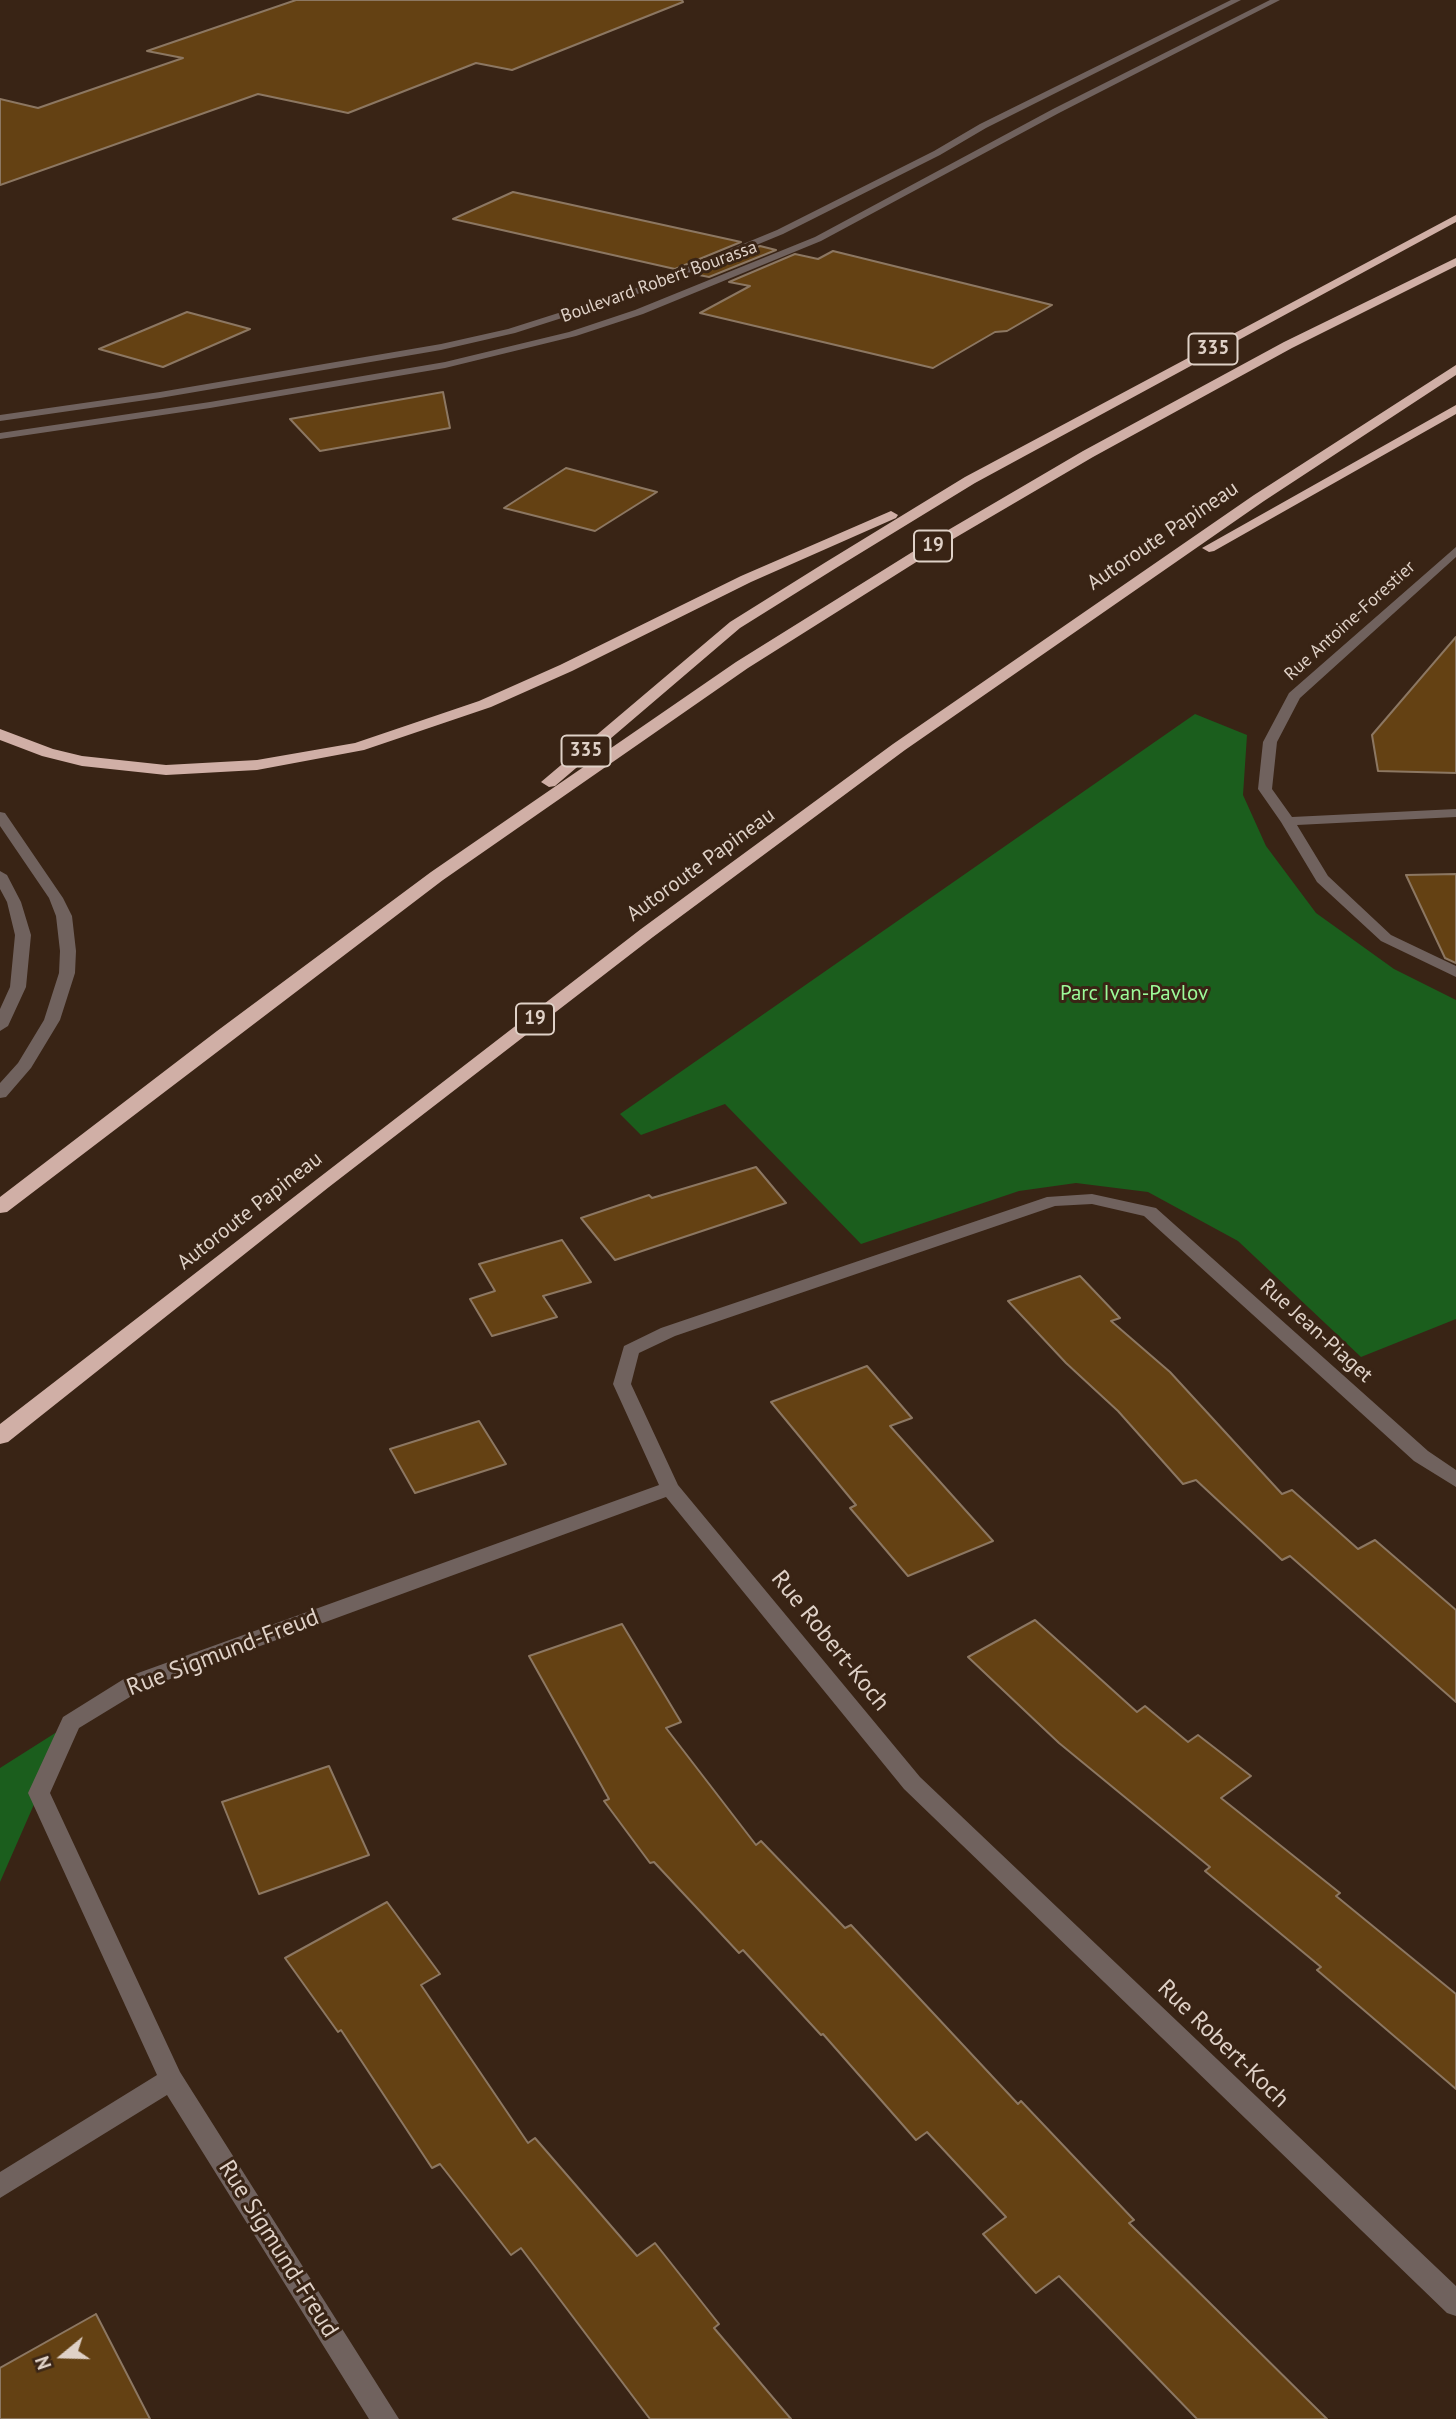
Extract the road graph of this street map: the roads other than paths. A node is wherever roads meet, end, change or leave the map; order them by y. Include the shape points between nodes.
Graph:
1 (1237, 0) edge
2 (1276, 0) edge
3 (1456, 218) edge
4 (1456, 261) edge
5 (1456, 369) edge
6 (1456, 409) edge
7 (0, 418) edge
8 (0, 436) edge
9 (970, 480) junction
10 (1456, 551) edge
11 (1082, 619) junction
12 (0, 734) edge
13 (1456, 813) edge
14 (0, 816) edge
15 (1288, 821) junction
16 (0, 875) edge
17 (437, 876) junction
18 (1456, 972) edge
19 (0, 1026) edge
20 (0, 1093) edge
21 (0, 1208) edge
22 (1150, 1212) joint
23 (0, 1436) edge
24 (1456, 1480) edge
25 (670, 1488) junction
26 (171, 2079) junction
27 (0, 2186) edge
28 (1456, 2304) edge
29 (385, 2419) edge

1 - 7 street, Boulevard Robert Bourassa via 983,125 780,232 637,291 441,348
2 - 8 street, Boulevard Robert Bourassa via 818,239 639,312 457,363
3 - 9 highway, 335
4 - 17 highway, 19 via 1168,409 943,539 743,665
5 - 11 highway, Autoroute Papineau / 19
6 - 11 highway
9 - 12 highway via 746,579 485,704 358,747 257,765 166,770 82,761
9 - 17 highway, 335 via 734,625
10 - 15 street, Rue Antoine-Forestier via 1294,696 1270,742 1265,789
11 - 23 highway, Autoroute Papineau / 19 via 647,933
13 - 15 street
14 - 20 street via 57,898 68,951 67,973 52,1020 25,1065
15 - 18 street, Rue Antoine-Forestier via 1322,880 1386,938
16 - 19 street via 23,935 18,986
17 - 21 highway, 19
22 - 24 street, Rue Jean-Piaget via 1421,1456
22 - 25 street, Rue Robert-Koch via 1092,1199 1053,1201 668,1332 631,1350 622,1384
25 - 26 street, Rue Sigmund-Freud via 135,1683 71,1723 39,1793
25 - 28 street, Rue Robert-Koch via 912,1783
26 - 27 street
26 - 29 street, Rue Sigmund-Freud

